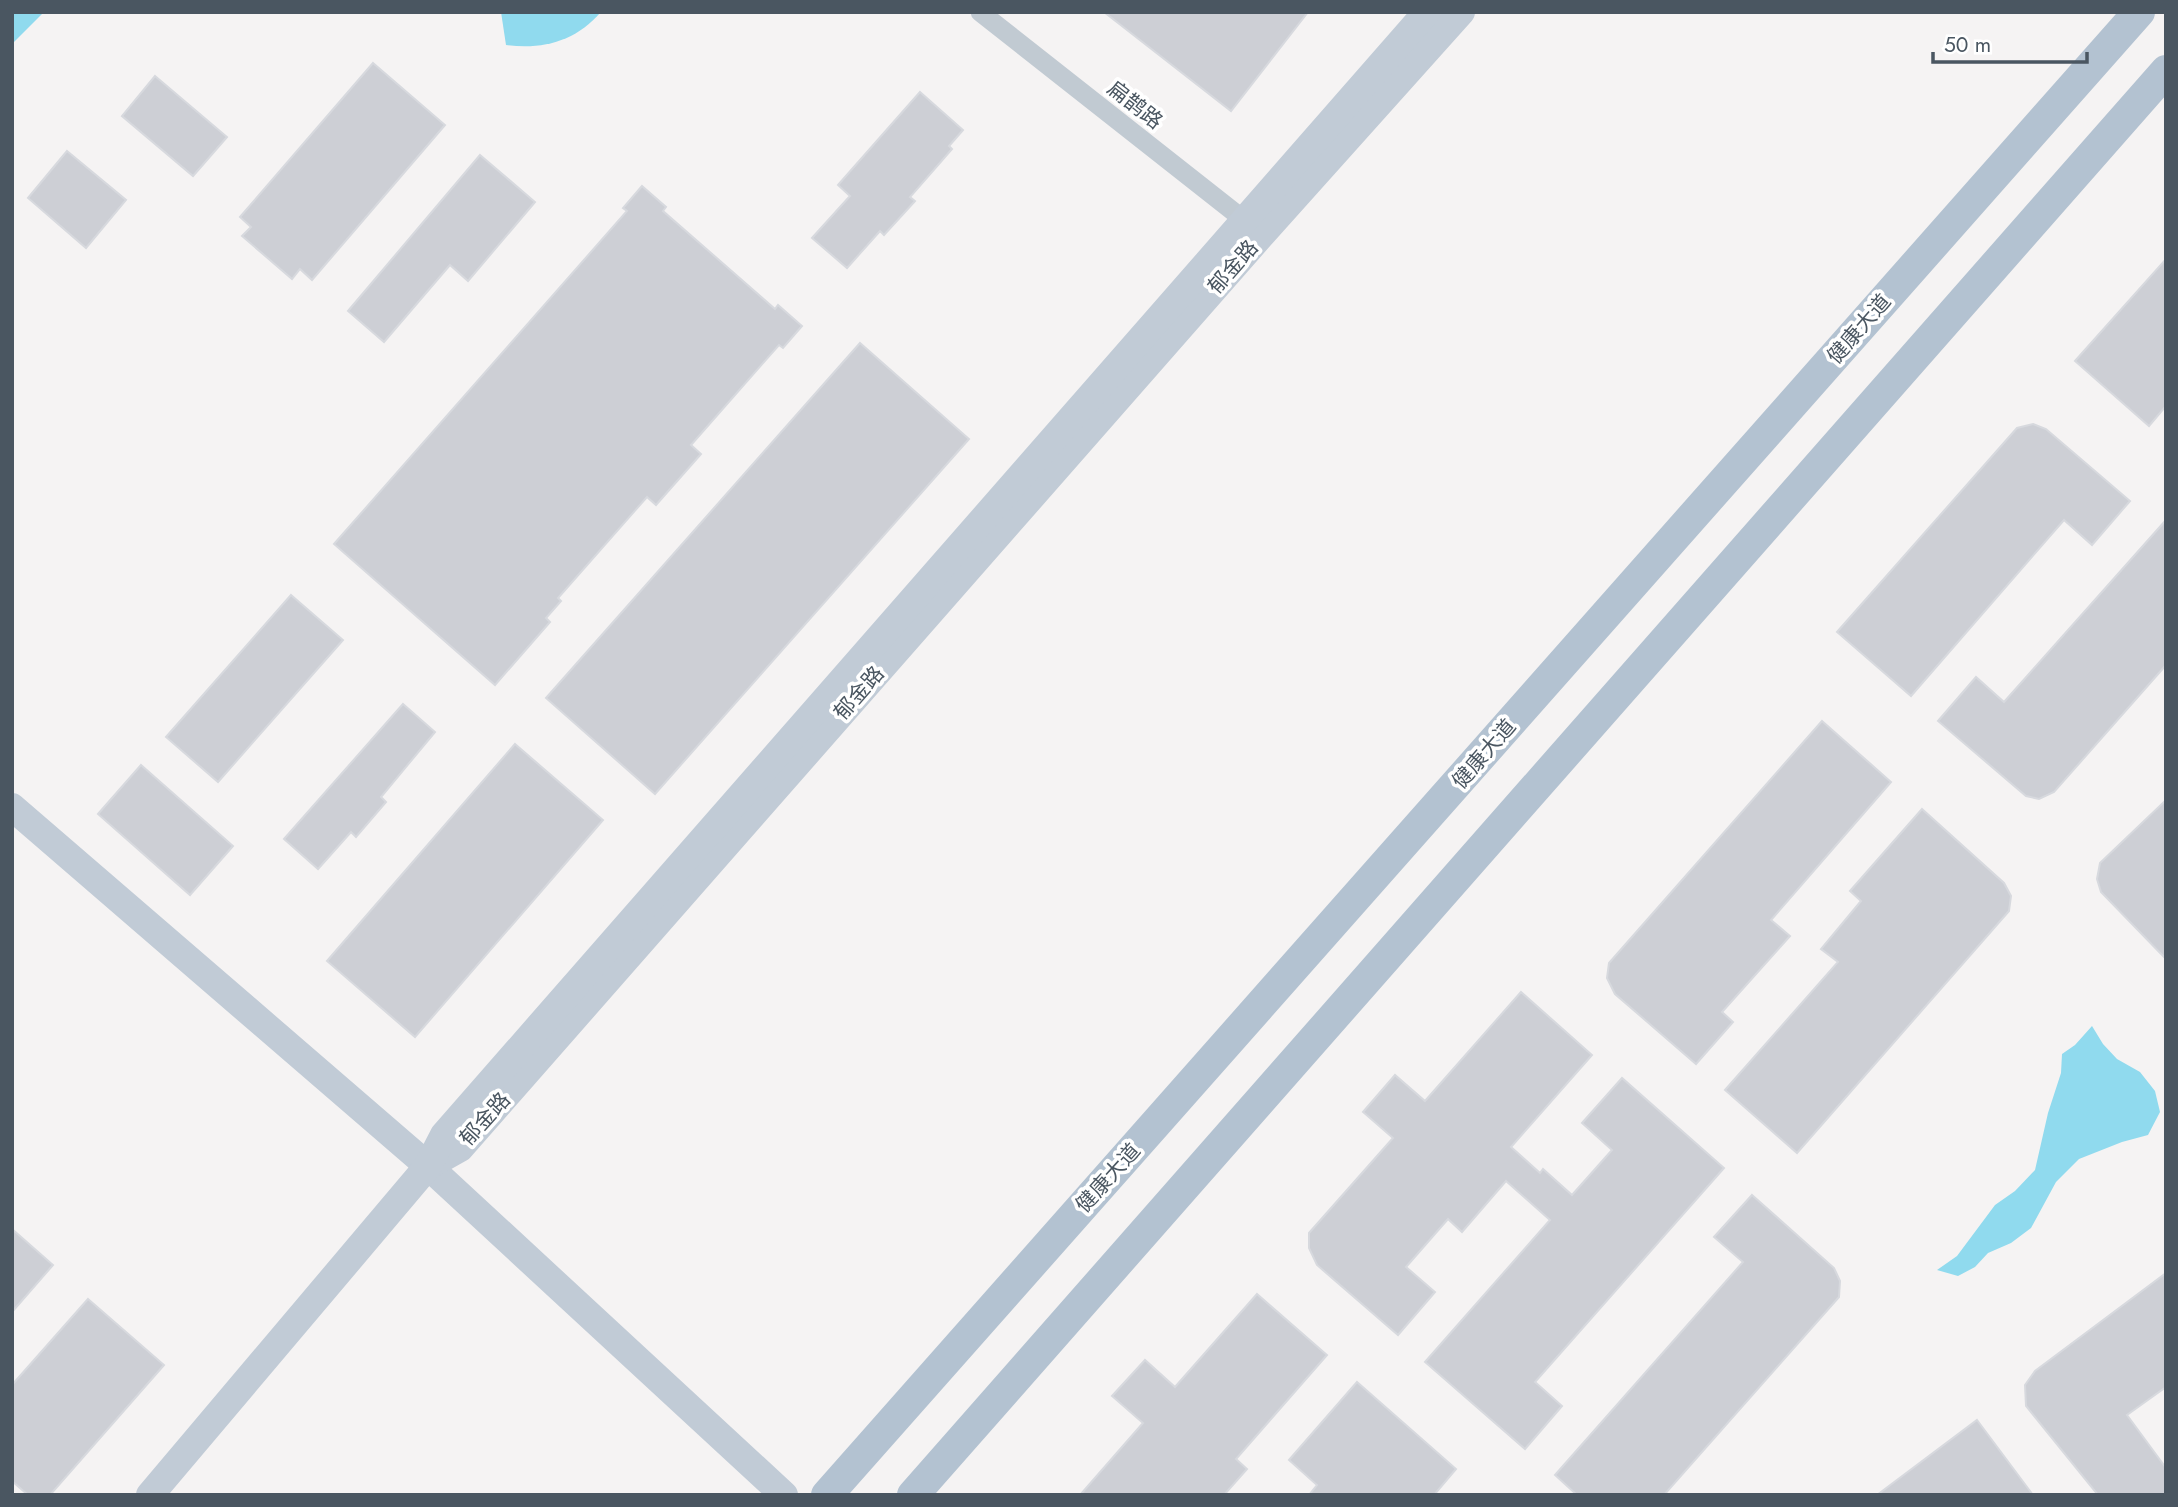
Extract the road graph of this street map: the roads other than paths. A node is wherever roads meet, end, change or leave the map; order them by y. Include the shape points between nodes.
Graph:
1 (980, 12) edge
2 (1427, 12) edge
3 (1461, 12) edge
4 (2139, 12) edge
5 (2166, 71) edge
6 (1253, 227) junction
7 (12, 807) edge
8 (428, 1166) junction
9 (150, 1495) edge
10 (784, 1495) edge
11 (827, 1495) edge
12 (913, 1495) edge

1 - 6 street, 扁鹊路
2 - 6 street, 郁金路
3 - 6 street, 郁金路
4 - 11 main road, 健康大道
5 - 12 main road
6 - 8 street, 郁金路 via 460,1148
7 - 8 street
8 - 9 street
8 - 10 street

